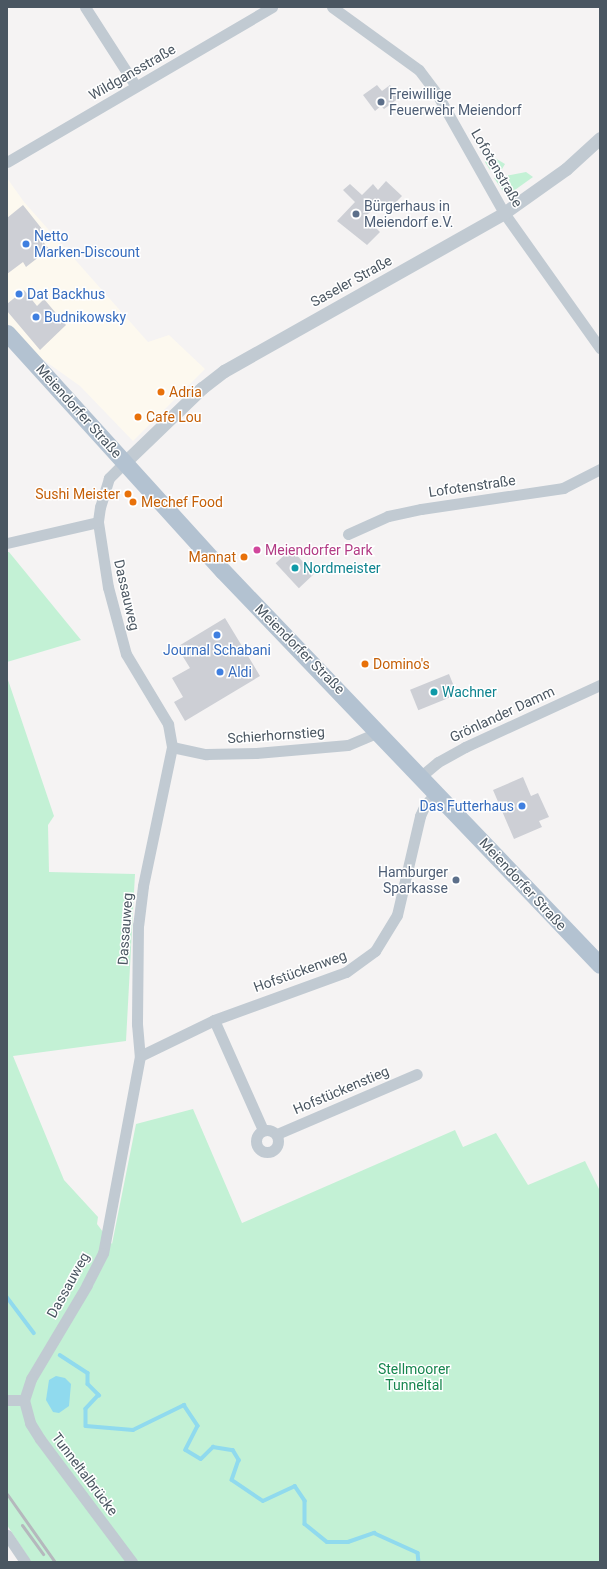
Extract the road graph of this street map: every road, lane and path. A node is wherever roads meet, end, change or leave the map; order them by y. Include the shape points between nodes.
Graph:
1 (85, 7) edge
2 (272, 7) edge
3 (332, 7) edge
4 (135, 85) junction
5 (600, 138) edge
6 (7, 162) edge
7 (504, 213) junction
8 (7, 332) edge
9 (600, 348) edge
10 (125, 462) junction
11 (600, 469) edge
12 (98, 522) junction
13 (348, 534) dead end
14 (7, 543) edge
15 (600, 685) edge
16 (379, 732) junction
17 (172, 747) junction
18 (420, 777) junction
19 (436, 794) junction
20 (599, 962) edge
21 (214, 1020) junction
22 (140, 1056) junction
23 (417, 1074) dead end
24 (263, 1130) junction
25 (277, 1134) junction
26 (7, 1400) edge
27 (24, 1400) junction
28 (7, 1535) edge
29 (25, 1562) edge
30 (132, 1562) edge

1 - 4 street
2 - 4 street, Wildgansstraße
3 - 7 street, Lofotenstraße via 419,70 437,94
4 - 6 street, Wildgansstraße
5 - 7 street, Saseler Straße via 566,169
7 - 9 street, Lofotenstraße
7 - 10 street, Saseler Straße via 224,371 202,388
8 - 10 main road, Meiendorfer Straße
10 - 12 street, Dassauweg via 106,484
10 - 16 main road, Meiendorfer Straße via 223,571
11 - 13 street, Lofotenstraße via 564,488 420,509 388,516
12 - 14 street
12 - 17 street, Dassauweg via 108,587 126,654 168,724
15 - 18 street, Grönlander Damm via 465,747 438,762
16 - 17 street, Schierhornstieg via 348,745 256,753 206,754
16 - 18 main road, Meiendorfer Straße
17 - 22 street, Dassauweg via 143,886 138,925 137,1024
18 - 19 main road, Meiendorfer Straße
19 - 20 main road, Meiendorfer Straße
19 - 21 street, Hofstückenweg via 422,809 397,915 375,951 346,972
21 - 22 street, Hofstückenweg
21 - 24 street
22 - 27 street, Dassauweg via 103,1253 31,1379
23 - 25 street, Hofstückenstieg
24 - 25 street
24 - 25 street via 256,1141 263,1151 276,1148
26 - 27 street
27 - 30 street, Tunneltalbrücke via 30,1422 40,1439
28 - 29 street

